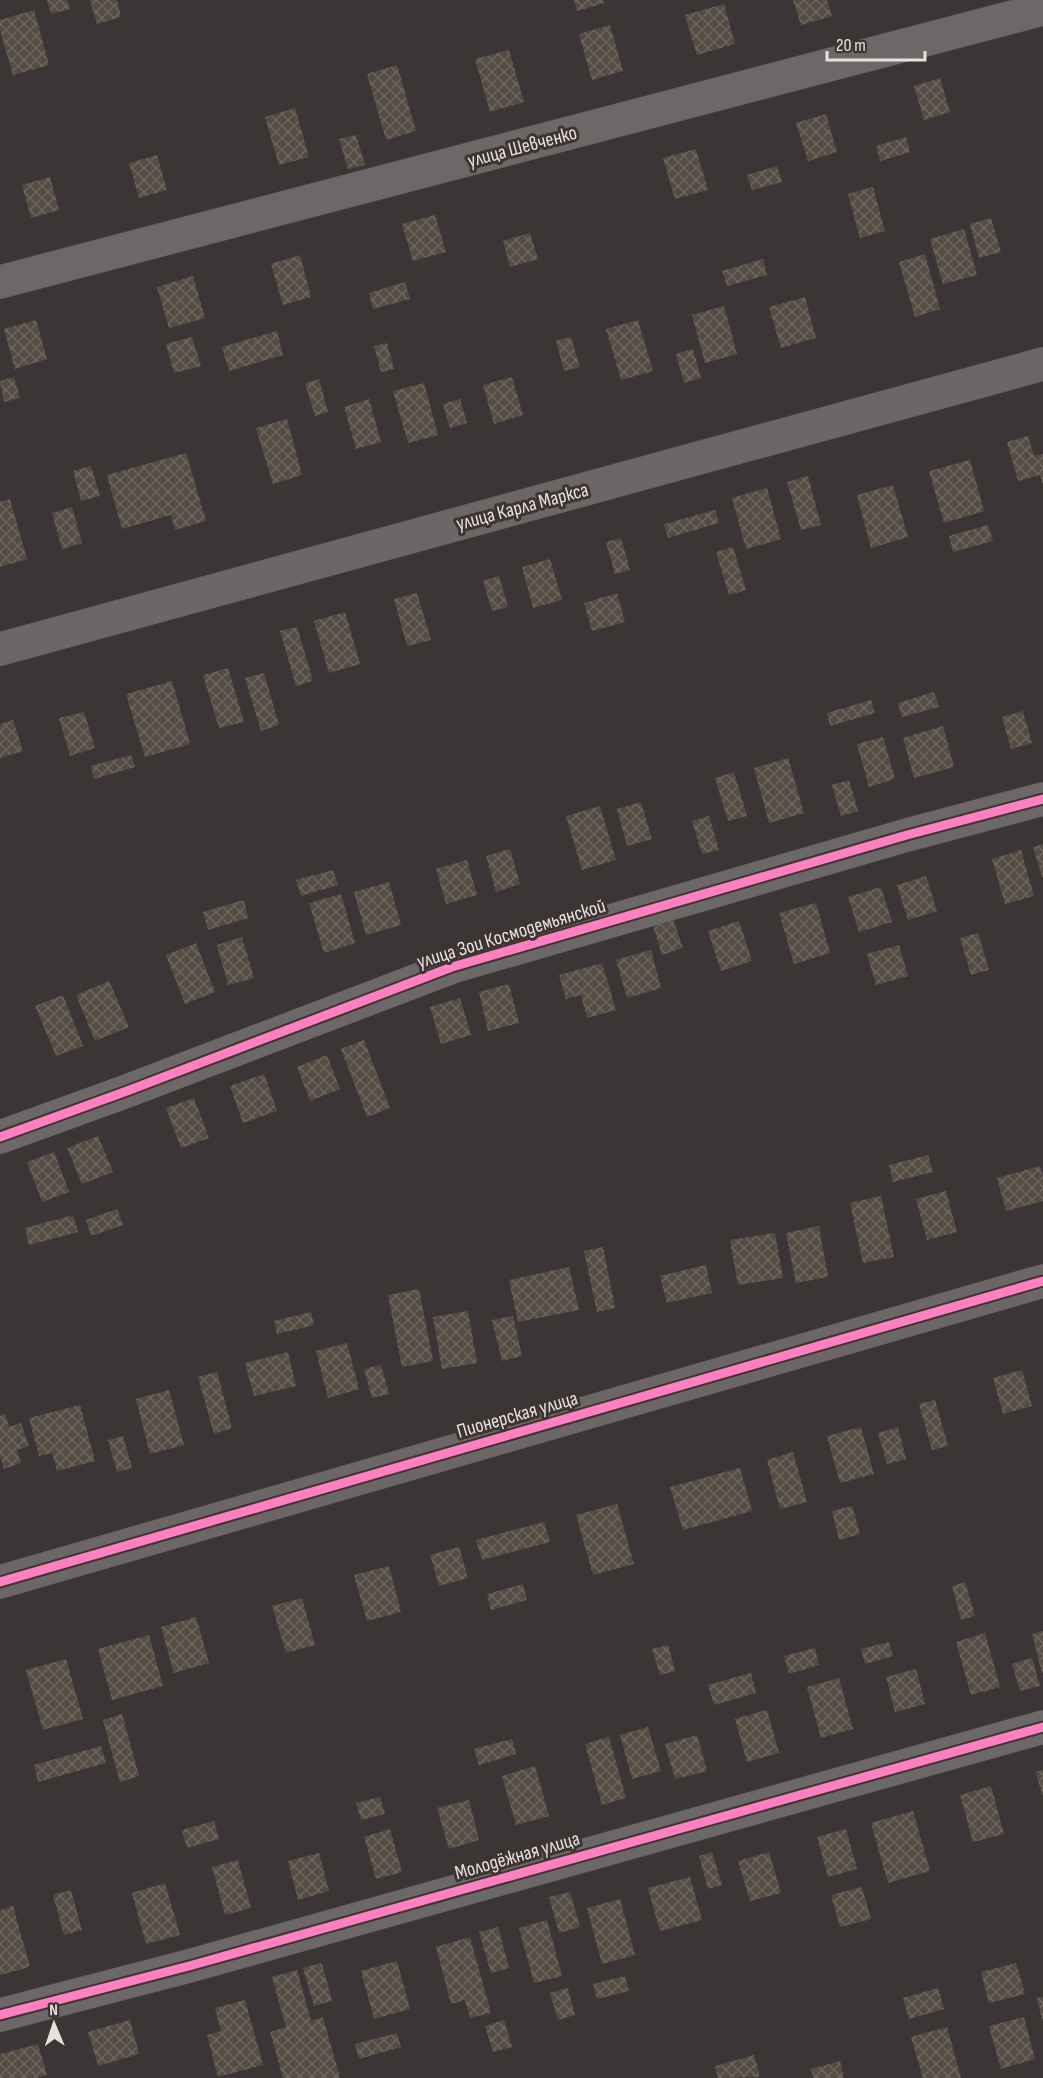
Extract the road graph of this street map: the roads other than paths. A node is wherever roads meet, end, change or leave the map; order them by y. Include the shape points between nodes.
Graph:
1 (1043, 9) edge
2 (0, 282) edge
3 (1043, 364) edge
4 (0, 649) edge
5 (1043, 799) edge
6 (0, 1137) edge
7 (1043, 1281) edge
8 (0, 1582) edge
9 (1043, 1727) edge
10 (0, 2015) edge

1 - 2 street, улица Шевченко
3 - 4 street, улица Карла Маркса
5 - 6 street, улица Зои Космодемьянской via 452,967
7 - 8 street, Пионерская улица
9 - 10 street, Молодёжная улица via 189,1966

